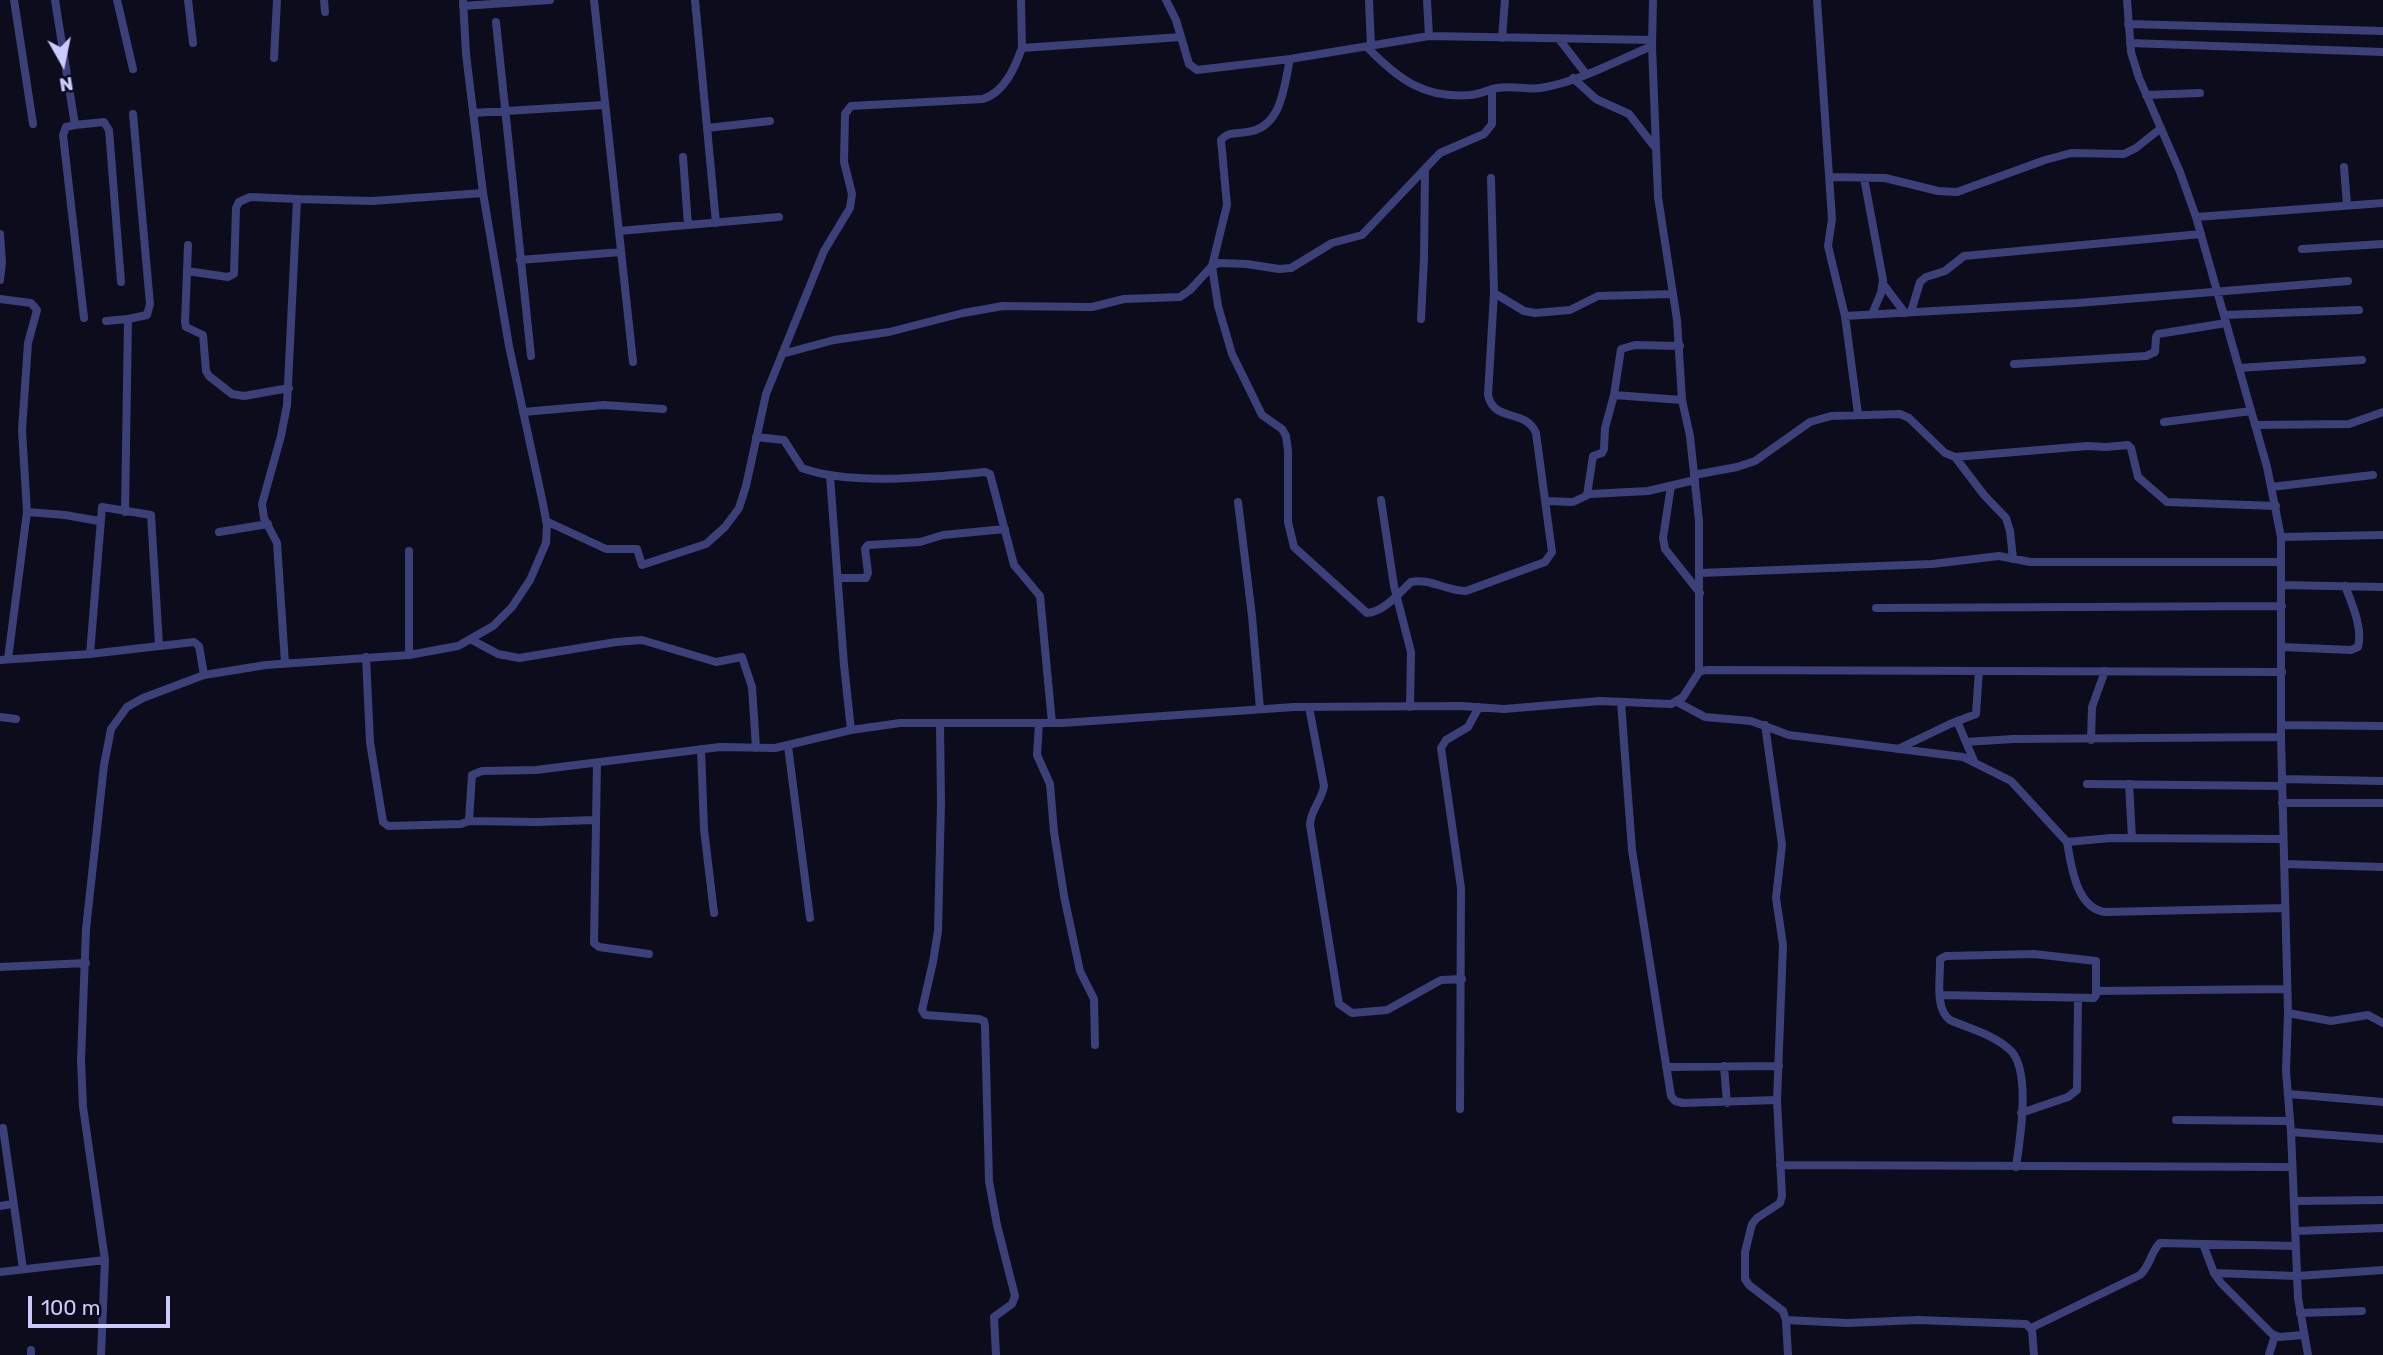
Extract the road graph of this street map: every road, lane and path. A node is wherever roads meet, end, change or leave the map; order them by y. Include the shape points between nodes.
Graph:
1 (14, 0) edge
2 (55, 0) edge
3 (117, 0) edge
4 (188, 0) edge
5 (277, 0) edge
6 (324, 0) edge
7 (550, 0) edge
8 (594, 0) edge
9 (695, 0) edge
10 (1021, 0) edge
11 (1166, 0) edge
12 (1369, 0) edge
13 (1427, 0) edge
14 (1505, 0) edge
15 (1653, 0) edge
16 (1818, 0) edge
17 (2127, 0) edge
18 (463, 3) edge
19 (325, 12) dead end
20 (496, 22) dead end
21 (2128, 24) junction
22 (2383, 31) edge
23 (1429, 36) junction
24 (1181, 37) junction
25 (1502, 38) junction
26 (1559, 38) junction
27 (193, 43) dead end
28 (1652, 43) junction
29 (2130, 43) junction
30 (1369, 47) junction
31 (1022, 48) junction
32 (2383, 51) edge
33 (274, 58) dead end
34 (1290, 59) junction
35 (133, 69) dead end
36 (1586, 74) junction
37 (1573, 78) junction
38 (1492, 89) junction
39 (2200, 93) dead end
40 (2146, 95) junction
41 (606, 105) junction
42 (504, 111) junction
43 (473, 113) junction
44 (132, 114) dead end
45 (770, 121) dead end
46 (33, 124) dead end
47 (75, 125) junction
48 (707, 128) junction
49 (2161, 128) junction
50 (1654, 146) junction
51 (683, 157) dead end
52 (2344, 167) dead end
53 (1424, 169) junction
54 (1830, 177) junction
55 (1491, 178) dead end
56 (1864, 178) junction
57 (483, 193) junction
58 (297, 199) junction
59 (2383, 203) edge
60 (2347, 205) junction
61 (2196, 217) junction
62 (779, 218) dead end
63 (716, 223) junction
64 (688, 225) junction
65 (619, 231) junction
66 (0, 234) edge
67 (2201, 234) junction
68 (2383, 244) edge
69 (188, 246) dead end
70 (2302, 249) dead end
71 (621, 251) junction
72 (520, 260) junction
73 (1212, 266) junction
74 (187, 271) junction
75 (0, 280) edge
76 (2348, 281) dead end
77 (121, 282) dead end
78 (1883, 284) junction
79 (2217, 290) junction
80 (1494, 293) junction
81 (1673, 294) junction
82 (0, 299) edge
83 (2359, 310) dead end
84 (1908, 312) junction
85 (1872, 314) junction
86 (1845, 316) junction
87 (84, 318) dead end
88 (128, 319) junction
89 (1421, 319) dead end
90 (2225, 319) junction
91 (106, 321) dead end
92 (1680, 346) junction
93 (782, 354) junction
94 (531, 356) dead end
95 (2362, 360) dead end
96 (633, 362) dead end
97 (2014, 364) dead end
98 (2239, 368) junction
99 (289, 388) junction
100 (1614, 395) junction
101 (1682, 400) junction
102 (663, 409) dead end
103 (2251, 411) junction
104 (523, 412) junction
105 (2383, 412) edge
106 (1858, 414) junction
107 (2164, 422) dead end
108 (2255, 425) junction
109 (756, 437) junction
110 (1955, 457) junction
111 (2374, 475) dead end
112 (830, 476) junction
113 (1695, 478) junction
114 (1671, 486) junction
115 (2272, 487) junction
116 (1587, 495) junction
117 (1381, 500) dead end
118 (1546, 501) junction
119 (1238, 502) dead end
120 (2276, 506) junction
121 (27, 512) junction
122 (125, 512) junction
123 (99, 521) junction
124 (546, 521) junction
125 (268, 524) junction
126 (1005, 529) junction
127 (219, 532) dead end
128 (2383, 535) edge
129 (2281, 537) junction
130 (409, 551) dead end
131 (2013, 559) junction
132 (2281, 562) junction
133 (1700, 573) junction
134 (838, 578) junction
135 (2281, 585) junction
136 (2345, 586) junction
137 (2383, 587) edge
138 (1700, 593) junction
139 (1397, 596) junction
140 (2282, 606) junction
141 (1876, 608) dead end
142 (472, 640) junction
143 (159, 645) junction
144 (2282, 647) junction
145 (90, 654) junction
146 (409, 655) junction
147 (366, 657) junction
148 (4, 660) edge
149 (285, 663) junction
150 (1979, 671) junction
151 (2105, 671) junction
152 (2282, 671) junction
153 (1699, 672) junction
154 (204, 676) junction
155 (1621, 702) junction
156 (1677, 702) junction
157 (1309, 707) junction
158 (1410, 707) junction
159 (1479, 707) junction
160 (1260, 709) junction
161 (0, 717) edge
162 (16, 719) dead end
163 (1957, 720) junction
164 (1039, 723) junction
165 (1052, 723) junction
166 (940, 724) junction
167 (1765, 725) junction
168 (2281, 725) junction
169 (2383, 726) edge
170 (851, 730) junction
171 (2281, 737) junction
172 (2091, 740) junction
173 (1966, 742) junction
174 (788, 746) junction
175 (756, 748) junction
176 (701, 749) junction
177 (1898, 749) junction
178 (1974, 761) junction
179 (597, 763) junction
180 (2383, 780) edge
181 (2282, 783) junction
182 (2087, 784) dead end
183 (2129, 784) junction
184 (2282, 803) junction
185 (2383, 803) edge
186 (595, 820) junction
187 (468, 821) junction
188 (2132, 838) junction
189 (2283, 839) junction
190 (2067, 842) junction
191 (2284, 864) junction
192 (2383, 867) edge
193 (2285, 908) junction
194 (714, 913) dead end
195 (810, 918) dead end
196 (649, 954) dead end
197 (86, 963) junction
198 (0, 967) edge
199 (1462, 979) junction
200 (2286, 989) junction
201 (2096, 990) junction
202 (1940, 995) junction
203 (2078, 998) junction
204 (2288, 1013) junction
205 (2383, 1023) edge
206 (1095, 1045) dead end
207 (1724, 1066) junction
208 (1779, 1066) junction
209 (1666, 1067) junction
210 (2289, 1094) junction
211 (1777, 1100) junction
212 (2383, 1102) edge
213 (1727, 1103) junction
214 (1460, 1109) dead end
215 (2021, 1113) junction
216 (2176, 1120) dead end
217 (2290, 1121) junction
218 (3, 1128) dead end
219 (2291, 1132) junction
220 (2383, 1139) edge
221 (3, 1150) edge
222 (1780, 1165) junction
223 (2016, 1167) junction
224 (2292, 1167) junction
225 (2383, 1200) edge
226 (2294, 1201) junction
227 (12, 1204) junction
228 (0, 1206) edge
229 (2383, 1228) edge
230 (2295, 1231) junction
231 (2203, 1244) junction
232 (2296, 1246) junction
233 (105, 1260) junction
234 (23, 1269) junction
235 (2383, 1270) edge
236 (0, 1272) edge
237 (2214, 1273) junction
238 (2297, 1276) junction
239 (2362, 1311) dead end
240 (2300, 1313) junction
241 (1786, 1320) junction
242 (2031, 1328) junction
243 (2275, 1335) junction
244 (2303, 1335) junction
245 (101, 1355) edge
246 (996, 1355) edge
247 (1788, 1355) edge
248 (2034, 1355) edge
249 (2269, 1355) edge
250 (2308, 1355) edge

1 - 46 street
2 - 47 street
3 - 35 street
4 - 27 street
5 - 33 street
6 - 19 street
7 - 18 street
8 - 41 street
9 - 48 street
10 - 31 street
11 - 24 street
12 - 30 street
13 - 23 street
14 - 25 street
15 - 28 street
16 - 54 street
17 - 21 street
18 - 43 street
20 - 42 street
21 - 22 street
21 - 29 street
23 - 25 street
23 - 30 street
24 - 31 street
24 - 34 street via 1189,64 1197,70
25 - 26 street
26 - 28 street
26 - 36 street
28 - 36 street
28 - 50 street
29 - 32 street
29 - 40 street
30 - 34 street
30 - 38 street via 1399,77 1426,91 1467,95
31 - 93 street via 1013,71 990,97 855,105 847,110 844,162 852,201 824,251
34 - 73 street via 1276,114 1255,130 1221,139 1227,205
36 - 37 street
37 - 38 street via 1539,88
37 - 50 street via 1590,95 1629,114
38 - 53 street via 1489,130 1445,150
39 - 40 street
40 - 49 street
41 - 42 street
41 - 65 street
42 - 43 street
42 - 72 street
43 - 57 street
44 - 88 street via 150,304 147,314
45 - 48 street
47 - 77 street via 104,122 109,130
47 - 87 street via 66,127 63,135
48 - 63 street
49 - 56 street via 2124,154 2071,153 1957,192 1896,179
49 - 61 street
50 - 81 street
51 - 64 street
52 - 60 street
53 - 73 street via 1362,235 1332,243 1295,266 1279,270 1225,262
53 - 89 street
54 - 56 street
54 - 86 street via 1828,246
55 - 80 street
56 - 78 street
57 - 58 street via 372,201
57 - 104 street
58 - 74 street via 243,199 236,208 234,274
58 - 99 street
59 - 60 street
60 - 61 street
61 - 67 street
62 - 63 street
63 - 64 street
64 - 65 street
65 - 71 street
66 - 75 street
67 - 79 street
67 - 84 street via 1964,256 1945,271 1923,279
68 - 70 street
69 - 74 street
71 - 72 street
71 - 96 street
72 - 94 street
73 - 93 street via 1180,297 1124,299 1092,307 1003,306
73 - 139 street via 1232,354 1262,415 1286,436 1288,522 1294,547 1367,613
74 - 99 street via 186,327 203,335 209,376 240,397
76 - 79 street
78 - 84 street
78 - 85 street
79 - 84 street
79 - 90 street
80 - 81 street via 1531,313 1570,310 1598,296
80 - 118 street via 1490,402 1495,410 1522,418 1533,427
81 - 92 street
82 - 121 street via 31,303 37,310 28,343 22,430
83 - 90 street
84 - 85 street
85 - 86 street
86 - 106 street
88 - 91 street
88 - 122 street
90 - 97 street via 2158,334 2155,352 2147,356
90 - 98 street
92 - 100 street via 1623,347
92 - 101 street
93 - 109 street
95 - 98 street
98 - 103 street
99 - 125 street via 262,504
100 - 101 street
100 - 116 street via 1604,451 1593,456
101 - 113 street
102 - 104 street via 604,405
103 - 107 street
103 - 108 street
104 - 124 street
105 - 108 street via 2349,424
106 - 110 street via 1905,415
106 - 113 street via 1816,419 1755,461
108 - 115 street
109 - 112 street via 785,440 802,468
109 - 124 street via 743,498 734,517 714,538 694,549 642,565 637,549 606,549
110 - 120 street via 2128,445 2138,477 2167,502
110 - 131 street via 2006,517
111 - 115 street
112 - 126 street via 922,478 989,472
112 - 134 street
113 - 114 street
113 - 133 street
114 - 116 street
114 - 138 street via 1665,549
115 - 120 street
116 - 118 street via 1573,502
117 - 139 street
118 - 139 street via 1552,552 1545,562 1466,591 1423,580 1411,582
119 - 160 street
120 - 129 street
121 - 123 street
121 - 148 street
122 - 123 street via 102,507
122 - 143 street via 151,515
123 - 145 street
124 - 142 street via 546,543 530,580 512,607
125 - 127 street
125 - 149 street via 277,543
126 - 134 street via 870,545 865,549 867,577
126 - 165 street via 1014,565 1040,596
128 - 129 street
129 - 132 street
130 - 146 street
131 - 132 street
131 - 133 street via 1999,556 1932,564
132 - 135 street
133 - 138 street
134 - 170 street
135 - 136 street
135 - 140 street
136 - 137 street
136 - 144 street via 2358,628 2358,646 2351,650
138 - 153 street
139 - 158 street via 1411,652
140 - 141 street
140 - 144 street
142 - 146 street
142 - 175 street via 498,654 519,658 642,640 716,662 742,657 752,687
143 - 145 street
143 - 154 street via 196,642
144 - 152 street
145 - 148 street
146 - 147 street
147 - 149 street
147 - 187 street via 370,742 384,824
149 - 154 street
150 - 151 street
150 - 153 street
150 - 163 street via 1977,712
151 - 152 street
151 - 172 street via 2093,697
152 - 168 street
153 - 156 street
154 - 197 street via 127,707 111,729 92,872
155 - 156 street
155 - 159 street
155 - 209 street via 1632,850
156 - 167 street via 1705,717
157 - 158 street
157 - 160 street
157 - 199 street via 1324,786 1310,825 1339,1004 1352,1013 1387,1010 1435,982
158 - 159 street
159 - 199 street via 1468,727 1441,748 1461,888
160 - 165 street
161 - 162 street
163 - 173 street
163 - 177 street
164 - 165 street
164 - 166 street
164 - 206 street via 1038,755 1050,784 1064,896 1080,971 1094,999
166 - 170 street via 900,723
166 - 246 street via 938,932 922,1012 984,1021 989,1181 1015,1296 1012,1304 994,1317
167 - 177 street via 1798,737
167 - 208 street via 1782,845 1776,898 1783,945
168 - 169 street
168 - 171 street
170 - 174 street
171 - 172 street
171 - 181 street
172 - 173 street
173 - 178 street
174 - 175 street
174 - 195 street
175 - 176 street
176 - 179 street
176 - 194 street
177 - 178 street
178 - 190 street via 2011,781
179 - 186 street
179 - 187 street via 474,773
180 - 181 street
181 - 183 street
181 - 184 street
182 - 183 street
183 - 188 street
184 - 185 street
184 - 189 street
186 - 187 street
186 - 196 street via 594,943
188 - 189 street
188 - 190 street
189 - 191 street
190 - 193 street via 2076,882 2090,905 2100,911
191 - 192 street
191 - 193 street
193 - 200 street
197 - 198 street
197 - 233 street via 83,1107
199 - 214 street
200 - 201 street
200 - 204 street
201 - 202 street via 2093,959 1995,955 1941,958
201 - 203 street via 2094,998
202 - 203 street
202 - 215 street via 1945,1017 1998,1040 2015,1054 2021,1073
203 - 215 street via 2077,1090
204 - 205 street via 2331,1021 2368,1015
204 - 210 street
207 - 208 street
207 - 209 street
207 - 213 street
208 - 211 street
209 - 213 street via 1675,1101
210 - 212 street
210 - 217 street
211 - 213 street
211 - 222 street
215 - 223 street
216 - 217 street
217 - 219 street
218 - 221 street
219 - 220 street
219 - 224 street
221 - 227 street
222 - 223 street
222 - 241 street via 1781,1201 1752,1224 1745,1279 1780,1307
223 - 224 street
224 - 226 street
225 - 226 street
226 - 230 street
227 - 228 street
227 - 234 street
229 - 230 street
230 - 232 street
231 - 232 street
231 - 237 street
231 - 242 street via 2160,1243 2140,1275
232 - 238 street
233 - 234 street
233 - 245 street
234 - 236 street
235 - 238 street
237 - 238 street
237 - 243 street
238 - 240 street
239 - 240 street
240 - 244 street
241 - 242 street via 1918,1320 2026,1324
241 - 247 street
242 - 248 street
243 - 244 street
243 - 249 street
244 - 250 street

